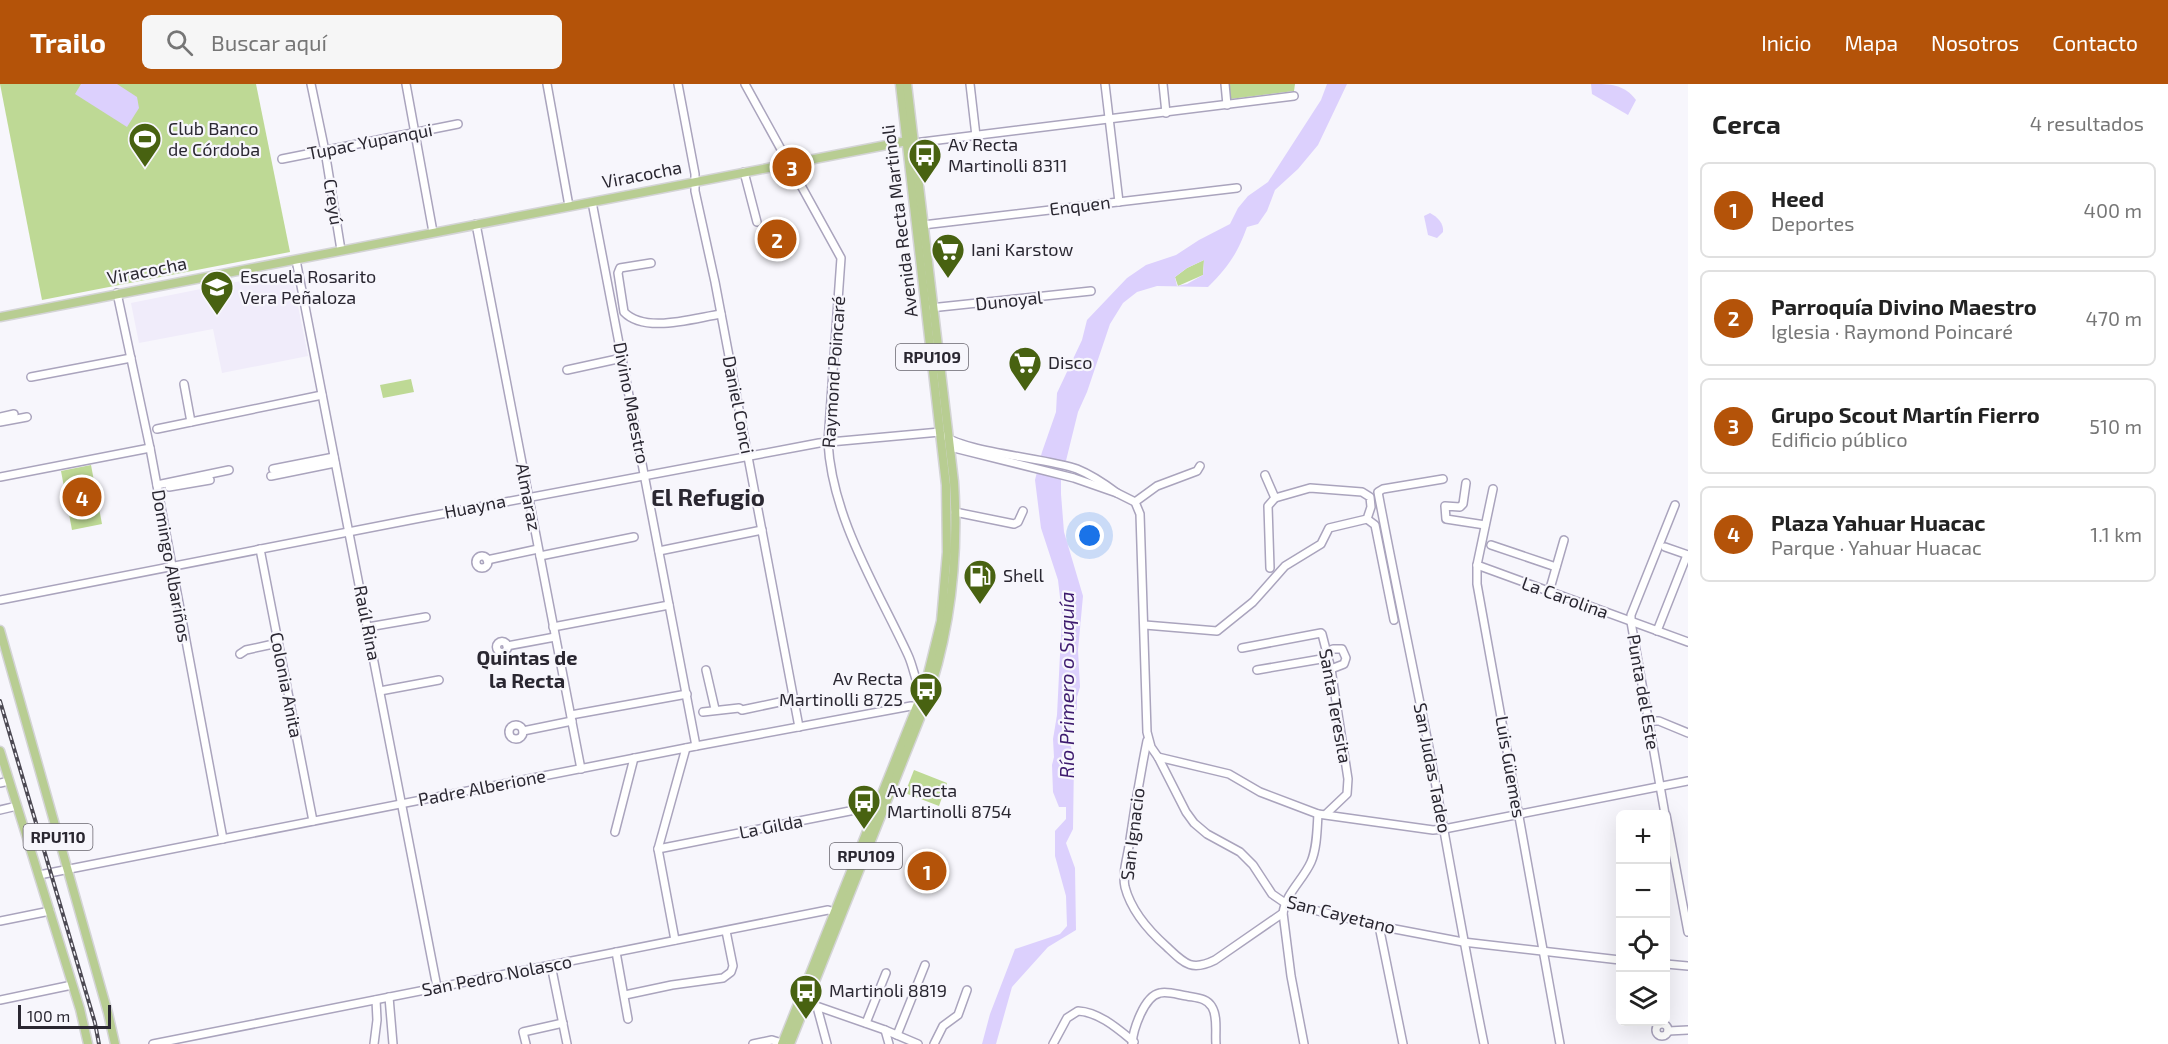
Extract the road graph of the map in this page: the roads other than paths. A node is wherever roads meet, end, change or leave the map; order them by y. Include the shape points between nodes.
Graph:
1 (311, 84) edge
2 (406, 84) edge
3 (547, 84) edge
4 (678, 84) edge
5 (745, 84) edge
6 (900, 84) edge
7 (907, 84) edge
8 (970, 84) edge
9 (1105, 84) edge
10 (1163, 84) edge
11 (1225, 84) edge
12 (1294, 96) dead end
13 (1227, 105) junction
14 (1166, 112) junction
15 (1109, 119) junction
16 (458, 124) dead end
17 (416, 133) junction
18 (976, 136) junction
19 (911, 142) junction
20 (325, 151) junction
21 (282, 159) dead end
22 (789, 163) junction
23 (744, 172) junction
24 (695, 181) junction
25 (1237, 188) dead end
26 (591, 201) junction
27 (1119, 202) junction
28 (569, 206) junction
29 (757, 222) dead end
30 (476, 224) junction
31 (923, 225) junction
32 (432, 232) junction
33 (341, 250) junction
34 (296, 260) junction
35 (651, 264) dead end
36 (1092, 291) dead end
37 (117, 293) junction
38 (930, 308) junction
39 (721, 314) junction
40 (0, 317) edge
41 (131, 358) junction
42 (622, 358) junction
43 (567, 370) dead end
44 (31, 377) dead end
45 (184, 384) dead end
46 (322, 395) junction
47 (14, 414) dead end
48 (0, 417) edge
49 (27, 417) dead end
50 (0, 422) edge
51 (191, 422) junction
52 (157, 429) dead end
53 (946, 440) junction
54 (828, 442) junction
55 (150, 448) junction
56 (748, 456) junction
57 (335, 460) junction
58 (1200, 466) dead end
59 (229, 470) dead end
60 (272, 472) dead end
61 (644, 475) junction
62 (1265, 475) dead end
63 (0, 477) edge
64 (1087, 478) junction
65 (1443, 479) dead end
66 (210, 480) dead end
67 (1466, 483) dead end
68 (157, 488) junction
69 (1493, 489) dead end
70 (527, 497) junction
71 (1275, 498) junction
72 (1135, 502) junction
73 (1675, 506) dead end
74 (1023, 511) dead end
75 (955, 512) junction
76 (1367, 519) junction
77 (1485, 525) junction
78 (762, 530) junction
79 (349, 532) junction
80 (634, 537) dead end
81 (1564, 540) dead end
82 (1491, 545) dead end
83 (1665, 547) dead end
84 (260, 549) junction
85 (659, 550) junction
86 (539, 553) junction
87 (1688, 555) edge
88 (487, 560) dead end
89 (1477, 565) junction
90 (170, 566) junction
91 (1556, 567) junction
92 (1270, 568) dead end
93 (1549, 592) junction
94 (0, 600) edge
95 (669, 605) junction
96 (426, 616) dead end
97 (1394, 620) dead end
98 (1631, 622) junction
99 (1145, 625) junction
100 (368, 627) junction
101 (553, 627) junction
102 (0, 630) edge
103 (1658, 631) junction
104 (555, 637) junction
105 (1687, 640) edge
106 (278, 643) junction
107 (507, 646) dead end
108 (1242, 648) dead end
109 (240, 654) dead end
110 (1326, 655) junction
111 (1331, 669) junction
112 (706, 670) dead end
113 (1257, 670) dead end
114 (439, 680) dead end
115 (380, 691) junction
116 (687, 694) junction
117 (925, 695) junction
118 (794, 699) junction
119 (921, 707) junction
120 (715, 709) junction
121 (703, 712) dead end
122 (571, 718) junction
123 (1648, 721) junction
124 (799, 727) junction
125 (523, 731) dead end
126 (1688, 733) edge
127 (1148, 739) junction
128 (696, 746) junction
129 (686, 748) junction
130 (0, 751) edge
131 (1158, 757) junction
132 (634, 758) junction
133 (581, 769) junction
134 (9, 781) junction
135 (1688, 781) edge
136 (0, 783) edge
137 (1660, 786) junction
138 (402, 804) junction
139 (17, 806) junction
140 (0, 810) edge
141 (1664, 810) edge
142 (879, 811) junction
143 (1518, 813) junction
144 (1322, 814) junction
145 (313, 821) junction
146 (1444, 829) junction
147 (615, 832) dead end
148 (223, 839) junction
149 (1670, 840) edge
150 (658, 849) junction
151 (67, 869) junction
152 (39, 875) junction
153 (1284, 903) junction
154 (50, 911) junction
155 (839, 913) junction
156 (1283, 913) junction
157 (0, 921) edge
158 (1379, 926) junction
159 (726, 931) junction
160 (1688, 932) edge
161 (675, 940) junction
162 (1463, 942) junction
163 (616, 952) junction
164 (1544, 952) junction
165 (1616, 960) edge
166 (1670, 964) edge
167 (551, 965) junction
168 (925, 965) dead end
169 (1688, 966) edge
170 (886, 973) dead end
171 (72, 985) junction
172 (437, 987) junction
173 (967, 990) dead end
174 (625, 995) junction
175 (389, 997) junction
176 (0, 1000) edge
177 (376, 1000) junction
178 (803, 1002) junction
179 (817, 1007) junction
180 (628, 1019) dead end
181 (563, 1023) junction
182 (866, 1023) junction
183 (885, 1030) junction
184 (1668, 1030) dead end
185 (1688, 1030) edge
186 (897, 1035) junction
187 (171, 1042) edge
188 (1134, 1043) edge
189 (88, 1044) edge
190 (115, 1044) edge
191 (153, 1044) edge
192 (374, 1044) edge
193 (393, 1044) edge
194 (526, 1044) edge
195 (567, 1044) edge
196 (753, 1044) edge
197 (785, 1044) edge
198 (827, 1044) edge
199 (889, 1044) edge
200 (918, 1044) edge
201 (933, 1044) edge
202 (1053, 1044) edge
203 (1216, 1044) edge
204 (1304, 1044) edge
205 (1404, 1044) edge
206 (1484, 1044) edge
207 (1560, 1044) edge

1 - 20 street, Creyú
2 - 17 street
3 - 28 street
4 - 24 street, Daniel Conci
5 - 22 street, Raymond Poincaré
6 - 19 main road, Avenida Recta Martinoli / RPU109
7 - 19 main road, Avenida Recta Martinoli / RPU109
8 - 18 street
9 - 15 street
10 - 14 street
11 - 13 street
12 - 13 street, Viracocha
13 - 14 street, Viracocha
14 - 15 street, Viracocha
15 - 18 street, Viracocha
15 - 27 street
16 - 17 street, Tupac Yupanqui
17 - 20 street, Tupac Yupanqui
17 - 32 street
18 - 19 street, Viracocha
19 - 22 main road, Viracocha
19 - 31 main road, Avenida Recta Martinoli / RPU109
19 - 38 main road, Avenida Recta Martinoli / RPU109
20 - 21 street, Tupac Yupanqui
20 - 33 street, Creyú
22 - 23 main road, Viracocha
22 - 54 street, Raymond Poincaré via 841,258
23 - 24 main road, Viracocha
23 - 29 street
24 - 26 main road, Viracocha
24 - 39 street, Daniel Conci
25 - 27 street, Enquen
26 - 28 main road, Viracocha
26 - 42 street, Divino Maestro
27 - 31 street, Enquen
28 - 30 main road, Viracocha
30 - 32 main road, Viracocha
30 - 70 street, Almaraz
31 - 38 main road, Avenida Recta Martinoli / RPU109
32 - 33 main road, Viracocha
33 - 34 main road, Viracocha
34 - 37 main road, Viracocha
34 - 46 street, Raúl Rina
35 - 39 street via 620,268 626,315 656,324
36 - 38 street, Dunoyal
37 - 40 main road, Viracocha
37 - 41 street, Domingo Albariños
38 - 53 main road, Avenida Recta Martinoli / RPU109
38 - 53 main road, Avenida Recta Martinoli / RPU109 via 936,396
39 - 56 street, Daniel Conci
41 - 44 street
41 - 55 street, Domingo Albariños
42 - 43 street
42 - 61 street, Divino Maestro
45 - 51 street
46 - 51 street
46 - 57 street, Raúl Rina
47 - 48 street
49 - 50 street
51 - 52 street
53 - 54 street, Huayna
53 - 64 street via 1027,466
53 - 64 street via 1077,469
53 - 75 main road, Avenida Recta Martinoli / RPU109
53 - 117 main road, Avenida Recta Martinoli / RPU109 via 943,454 948,525 943,599
54 - 56 street, Huayna
54 - 117 street, Raymond Poincaré via 830,470 844,518
55 - 63 street
55 - 68 street, Domingo Albariños
56 - 61 street, Huayna
56 - 78 street, Daniel Conci
57 - 60 street
57 - 79 street, Raúl Rina
58 - 72 street via 1197,471 1157,486
59 - 68 street
61 - 70 street, Huayna
61 - 85 street, Divino Maestro
62 - 71 street
64 - 72 street
65 - 146 street, San Judas Tadeo via 1378,492
66 - 68 street
67 - 77 street via 1463,504 1445,506 1446,519
68 - 90 street, Domingo Albariños
69 - 77 street, Luis Güemes
70 - 79 street, Huayna
70 - 86 street, Almaraz
71 - 76 street via 1310,488 1362,492 1370,500
71 - 92 street via 1268,506
72 - 99 street, San Cayetano via 1140,514
73 - 98 street, Punta del Este
74 - 75 street via 1014,524
75 - 117 main road, Avenida Recta Martinoli / RPU109 via 948,623 940,661
76 - 97 street via 1374,525
76 - 99 street via 1329,528 1321,544 1285,566 1253,602 1217,631
77 - 89 street, Luis Güemes
78 - 85 street
78 - 118 street, Daniel Conci
79 - 84 street, Huayna
79 - 100 street, Raúl Rina
80 - 86 street
81 - 91 street
82 - 91 street
83 - 87 street
84 - 90 street, Huayna
84 - 106 street, Colonia Anita
85 - 95 street, Divino Maestro
86 - 88 street
86 - 101 street, Almaraz
87 - 103 street
89 - 93 street, La Carolina
89 - 143 street, Luis Güemes via 1476,584
90 - 94 street, Huayna
90 - 148 street, Domingo Albariños
91 - 93 street
93 - 98 street, La Carolina
95 - 101 street
95 - 116 street, Divino Maestro
96 - 100 street
98 - 103 street, La Carolina
98 - 123 street, Punta del Este
99 - 127 street, San Cayetano
100 - 115 street, Raúl Rina
101 - 104 street, Almaraz
102 - 151 main road, RPU110
103 - 105 street, La Carolina
104 - 107 street
104 - 122 street, Almaraz
106 - 109 street
106 - 145 street, Colonia Anita
108 - 110 street, Santa Teresita via 1321,633
110 - 111 street, Santa Teresita
110 - 111 street via 1341,649 1346,658 1344,664
110 - 113 street
111 - 144 street, Santa Teresita via 1348,788 1344,799
112 - 120 street
114 - 115 street
115 - 138 street, Raúl Rina
116 - 122 street
116 - 128 street, Divino Maestro
117 - 119 main road, Avenida Recta Martinoli / RPU109
118 - 120 street via 742,710
118 - 124 street, Daniel Conci
119 - 124 street, Padre Alberione
119 - 142 main road, Avenida Recta Martinoli / RPU109
120 - 121 street
122 - 125 street
122 - 133 street, Almaraz
123 - 126 street via 1659,721
123 - 137 street, Punta del Este
124 - 128 street, Padre Alberione
127 - 131 street, San Cayetano
127 - 156 street, San Ignacio via 1124,878 1143,922 1182,962 1197,966 1215,960
128 - 129 street, Padre Alberione
129 - 132 street, Padre Alberione
129 - 150 street
130 - 134 main road, RPU110
131 - 144 street via 1229,774 1260,792
131 - 153 street, San Cayetano via 1172,789 1194,823 1240,852 1272,894
132 - 133 street, Padre Alberione
132 - 147 street
133 - 138 street, Padre Alberione
134 - 136 street
134 - 139 main road, RPU110
135 - 137 street
137 - 141 street, Punta del Este
137 - 143 street
138 - 145 street, Padre Alberione
138 - 172 street, Raúl Rina
139 - 140 street
139 - 152 main road, RPU110
142 - 150 street, La Gilda via 865,808
142 - 155 main road, Avenida Recta Martinoli / RPU109
143 - 146 street
143 - 164 street, Luis Güemes
144 - 146 street
144 - 153 street via 1311,861
145 - 148 street, Padre Alberione
146 - 162 street, San Judas Tadeo
148 - 151 street, Padre Alberione
149 - 160 street, Punta del Este
150 - 161 street
151 - 152 street, Padre Alberione
151 - 190 main road, RPU110
152 - 154 main road, RPU110
153 - 156 street
153 - 158 street, San Cayetano
154 - 157 street
154 - 171 main road, RPU110
155 - 159 street, San Pedro Nolasco via 828,910
155 - 178 main road, Avenida Recta Martinoli / RPU109
156 - 204 street
158 - 162 street, San Cayetano
158 - 205 street
159 - 161 street, San Pedro Nolasco
159 - 174 street via 733,966 727,975
161 - 163 street, San Pedro Nolasco
162 - 164 street, San Cayetano
162 - 206 street, San Judas Tadeo
163 - 167 street, San Pedro Nolasco
163 - 174 street
164 - 165 street, San Cayetano
164 - 207 street, Luis Güemes
166 - 169 street
167 - 172 street, San Pedro Nolasco
167 - 181 street
168 - 186 street
170 - 182 street
171 - 176 street
171 - 189 main road, RPU110
172 - 175 street, San Pedro Nolasco
173 - 201 street via 958,1015 943,1026
174 - 180 street
175 - 177 street, San Pedro Nolasco
175 - 193 street
177 - 187 street, San Pedro Nolasco
177 - 192 street
178 - 179 street
178 - 197 main road, Avenida Recta Martinoli / RPU109
179 - 182 street
179 - 198 street
181 - 194 street via 523,1032
181 - 195 street
182 - 183 street
183 - 186 street
183 - 199 street
184 - 185 street
186 - 200 street
187 - 191 street, San Pedro Nolasco
188 - 202 street via 1114,1026 1077,1011 1067,1018
188 - 203 street via 1136,1025 1149,999 1162,992 1206,1000 1215,1014
196 - 197 street via 772,1040

